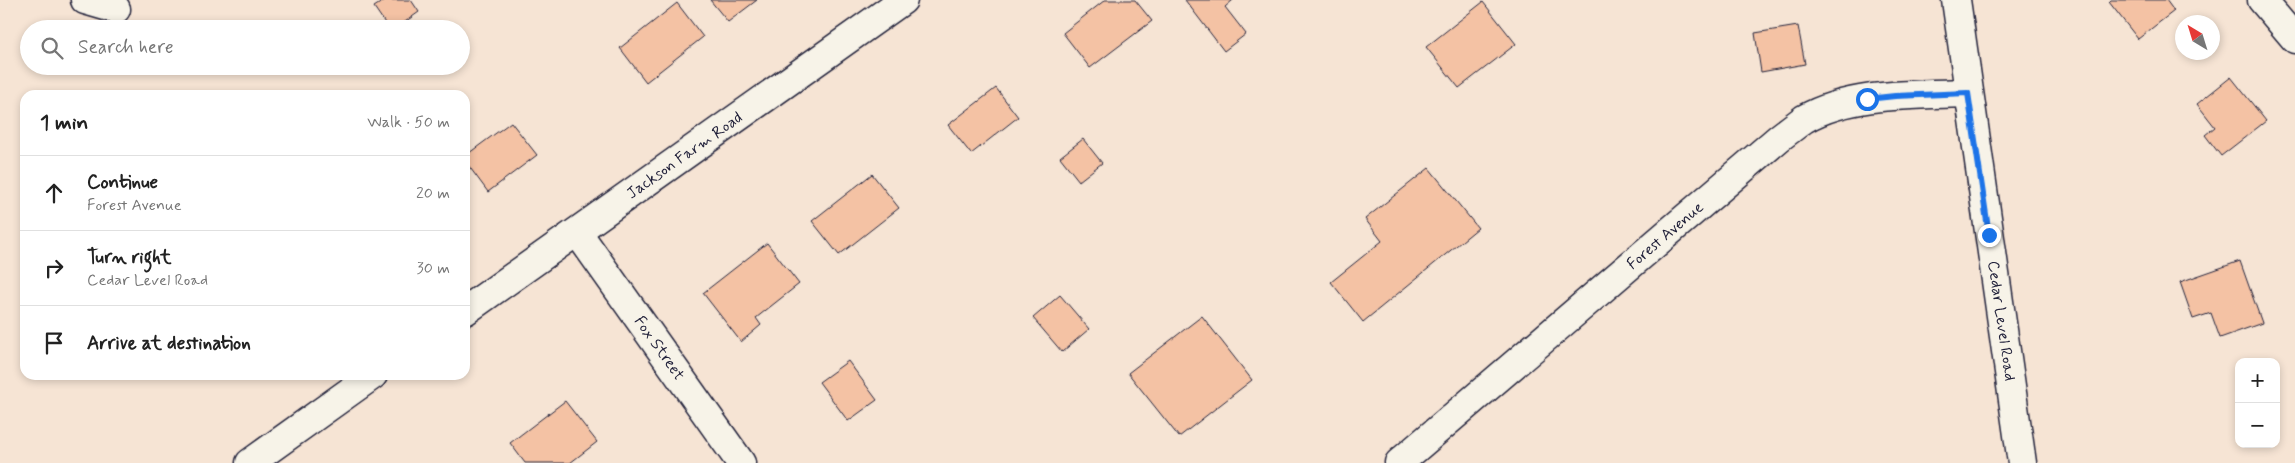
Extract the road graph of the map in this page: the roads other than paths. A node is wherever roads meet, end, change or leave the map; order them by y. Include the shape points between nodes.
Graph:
1 (85, 0) edge
2 (903, 0) edge
3 (1956, 0) edge
4 (2262, 0) edge
5 (116, 9) dead end
6 (2295, 40) edge
7 (1968, 93) junction
8 (578, 233) junction
9 (470, 308) edge
10 (366, 380) edge
11 (250, 463) edge
12 (741, 463) edge
13 (1399, 463) edge
14 (2022, 463) edge

1 - 5 street
2 - 8 street, Jackson Farm Road
3 - 7 street, Cedar Level Road
4 - 6 street
7 - 13 street, Forest Avenue via 1867,99 1805,119
7 - 14 street, Cedar Level Road
8 - 9 street, Jackson Farm Road
8 - 12 street, Fox Street
10 - 11 street

